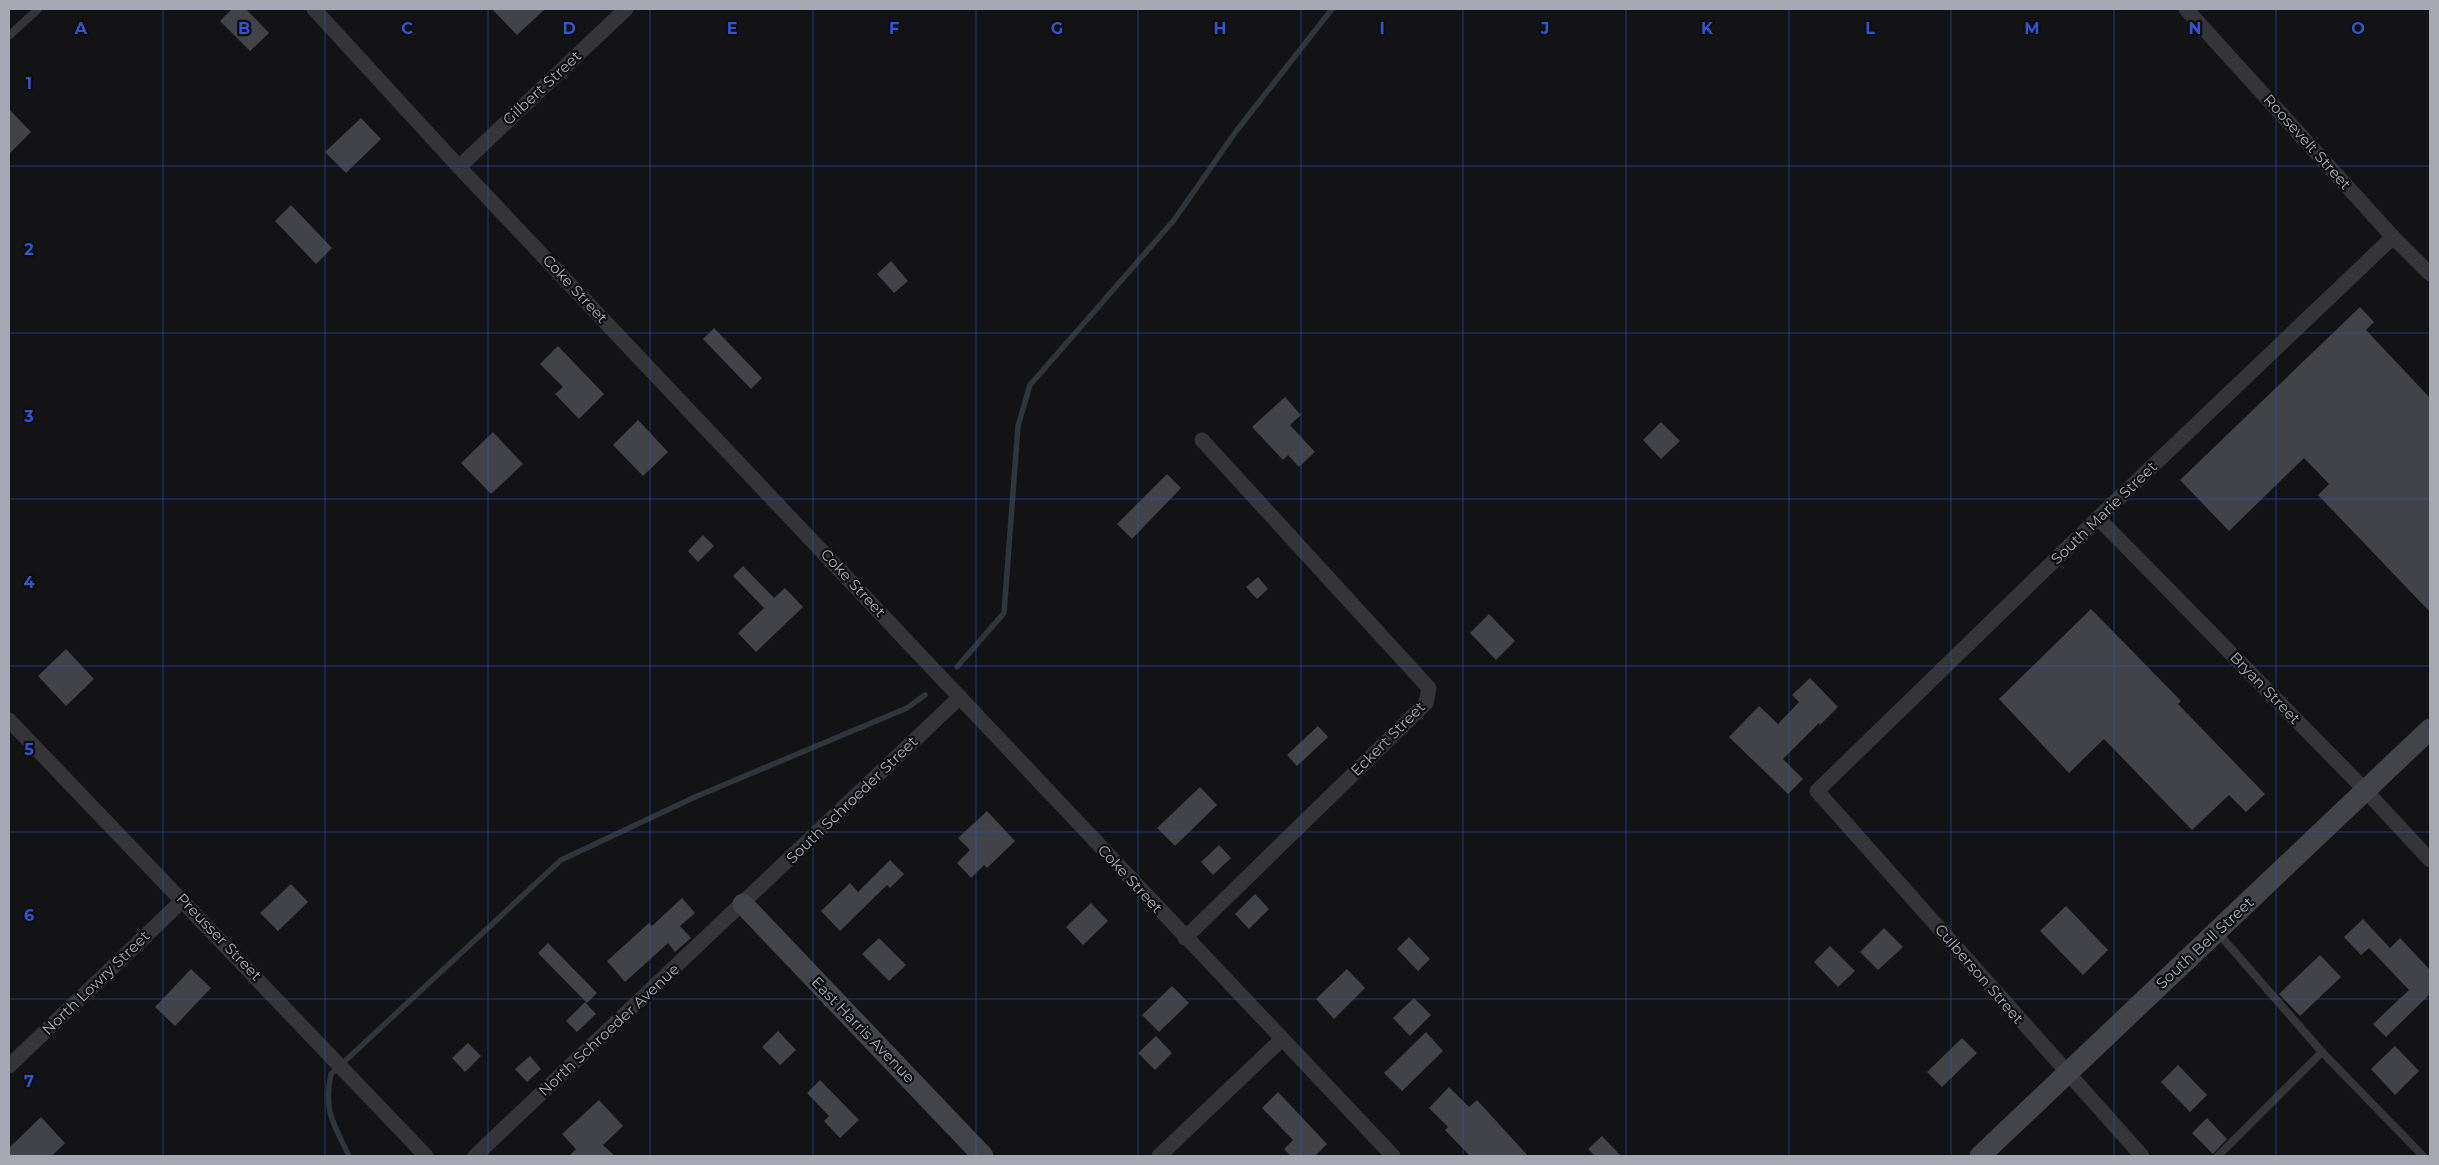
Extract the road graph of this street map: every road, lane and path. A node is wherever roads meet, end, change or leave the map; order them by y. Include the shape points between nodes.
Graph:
1 (38, 9) edge
2 (314, 9) edge
3 (626, 9) edge
4 (2186, 9) edge
5 (10, 35) edge
6 (459, 167) junction
7 (2393, 237) junction
8 (2430, 274) edge
9 (1202, 440) dead end
10 (2098, 518) junction
11 (960, 697) junction
12 (9, 720) edge
13 (2430, 729) edge
14 (2365, 790) junction
15 (1817, 791) joint
16 (2430, 860) edge
17 (183, 900) junction
18 (743, 904) junction
19 (2216, 932) junction
20 (1185, 938) junction
21 (1282, 1039) junction
22 (2322, 1052) junction
23 (9, 1066) edge
24 (2067, 1074) junction
25 (426, 1156) edge
26 (475, 1156) edge
27 (984, 1156) edge
28 (1159, 1156) edge
29 (1393, 1156) edge
30 (1980, 1156) edge
31 (2142, 1156) edge
32 (2218, 1156) edge
33 (2423, 1156) edge

1 - 5 lane
2 - 6 street, Coke Street
3 - 6 street, Gilbert Street
4 - 7 street, Roosevelt Street
6 - 11 street, Coke Street
7 - 8 street, Roosevelt Street
7 - 10 street, South Marie Street
9 - 20 street, Eckert Street via 1429,688 1426,704
10 - 14 street, Bryan Street
10 - 15 street, South Marie Street
11 - 18 street, South Schroeder Street
11 - 20 street, Coke Street
12 - 17 street, Preusser Street
13 - 14 main road, South Bell Street
14 - 16 street, Bryan Street
14 - 19 main road, South Bell Street
15 - 24 street, Culberson Street
17 - 23 street, North Lowry Street
17 - 25 street, Preusser Street
18 - 26 street, North Schroeder Avenue
18 - 27 main road, East Harris Avenue
19 - 22 lane
19 - 24 main road, South Bell Street
20 - 21 street, Coke Street
21 - 28 street
21 - 29 street, Coke Street
22 - 32 lane
22 - 33 lane
24 - 30 main road, South Bell Street
24 - 31 street, Culberson Street

